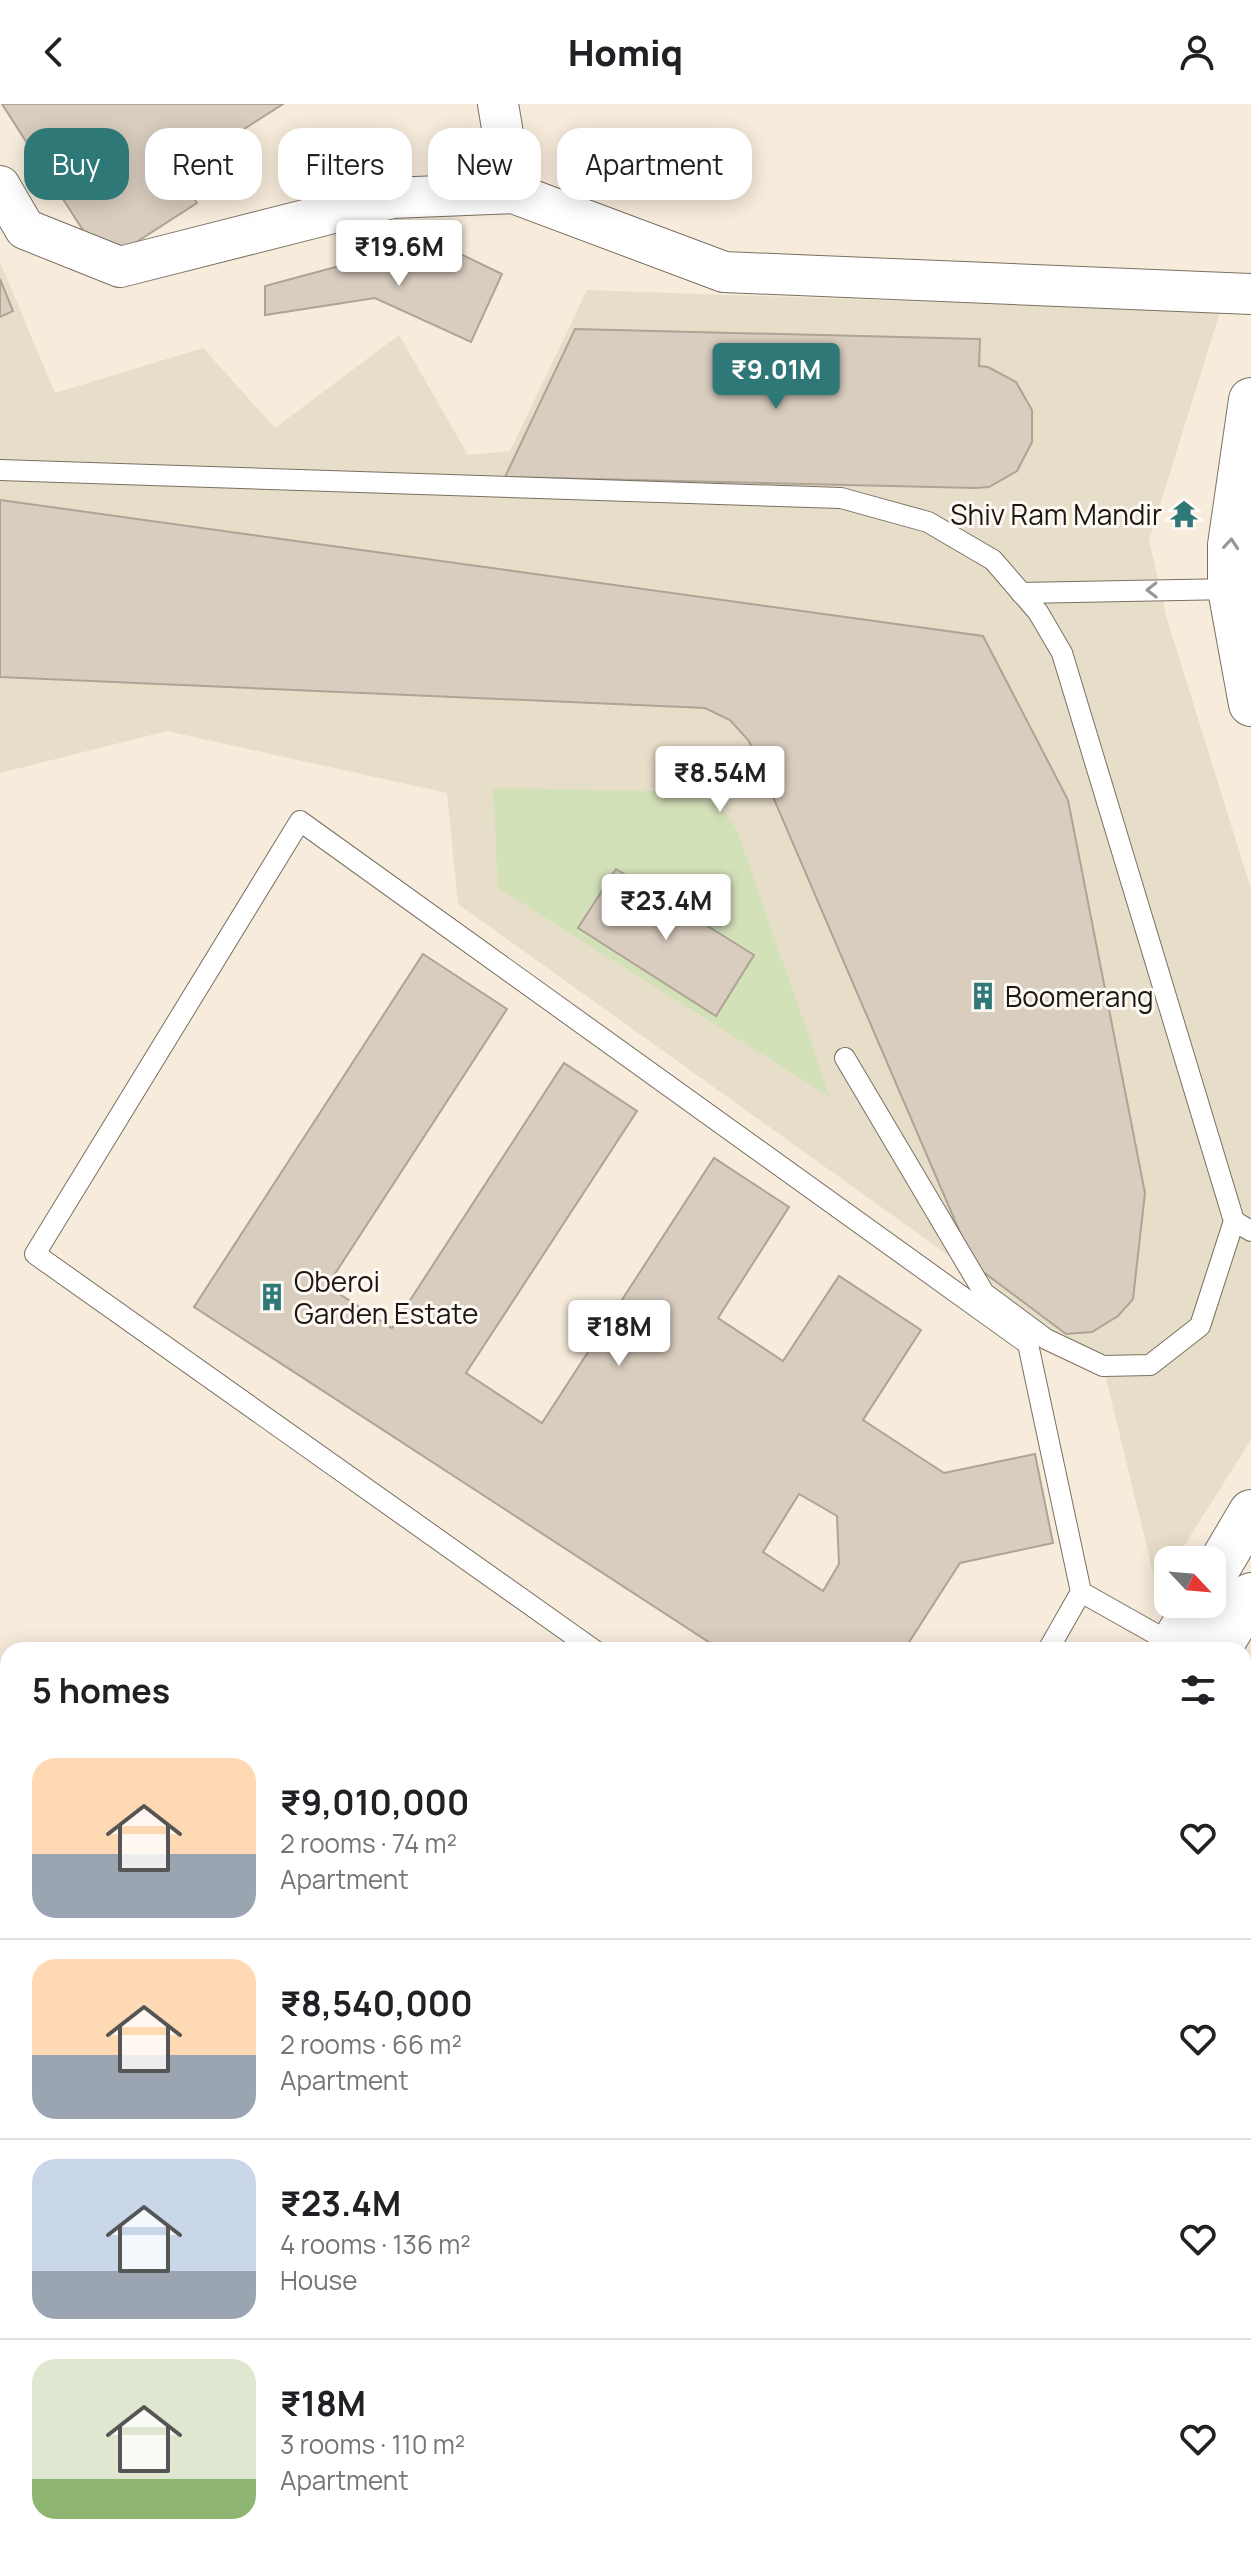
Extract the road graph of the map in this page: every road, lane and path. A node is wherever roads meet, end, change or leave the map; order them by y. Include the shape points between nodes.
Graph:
1 (498, 104) edge
2 (502, 128) edge
3 (0, 186) edge
4 (428, 197) edge
5 (532, 200) edge
6 (1251, 294) edge
7 (1251, 400) edge
8 (0, 470) edge
9 (1240, 588) edge
10 (1021, 593) junction
11 (1251, 704) edge
12 (845, 1058) dead end
13 (1242, 1226) edge
14 (1251, 1512) edge
15 (1226, 1554) edge
16 (1081, 1592) junction
17 (1251, 1595) edge
18 (1190, 1618) edge
19 (583, 1642) edge
20 (1053, 1642) edge
21 (1165, 1642) edge
22 (1178, 1642) edge
23 (1223, 1642) edge

1 - 2 street
3 - 4 street via 25,229 120,267 392,198
5 - 6 street via 724,272
9 -> 7 street via 1230,545
8 - 10 lane via 841,498 928,522 993,560
9 -> 10 lane
9 - 11 street
10 - 13 lane via 1062,653
12 - 13 lane via 984,1293 1046,1339 1103,1366 1150,1365 1200,1326
14 - 15 street
16 - 19 lane via 1028,1344 300,821 35,1254
16 - 20 lane
16 - 21 lane
17 - 23 street
18 - 22 street

